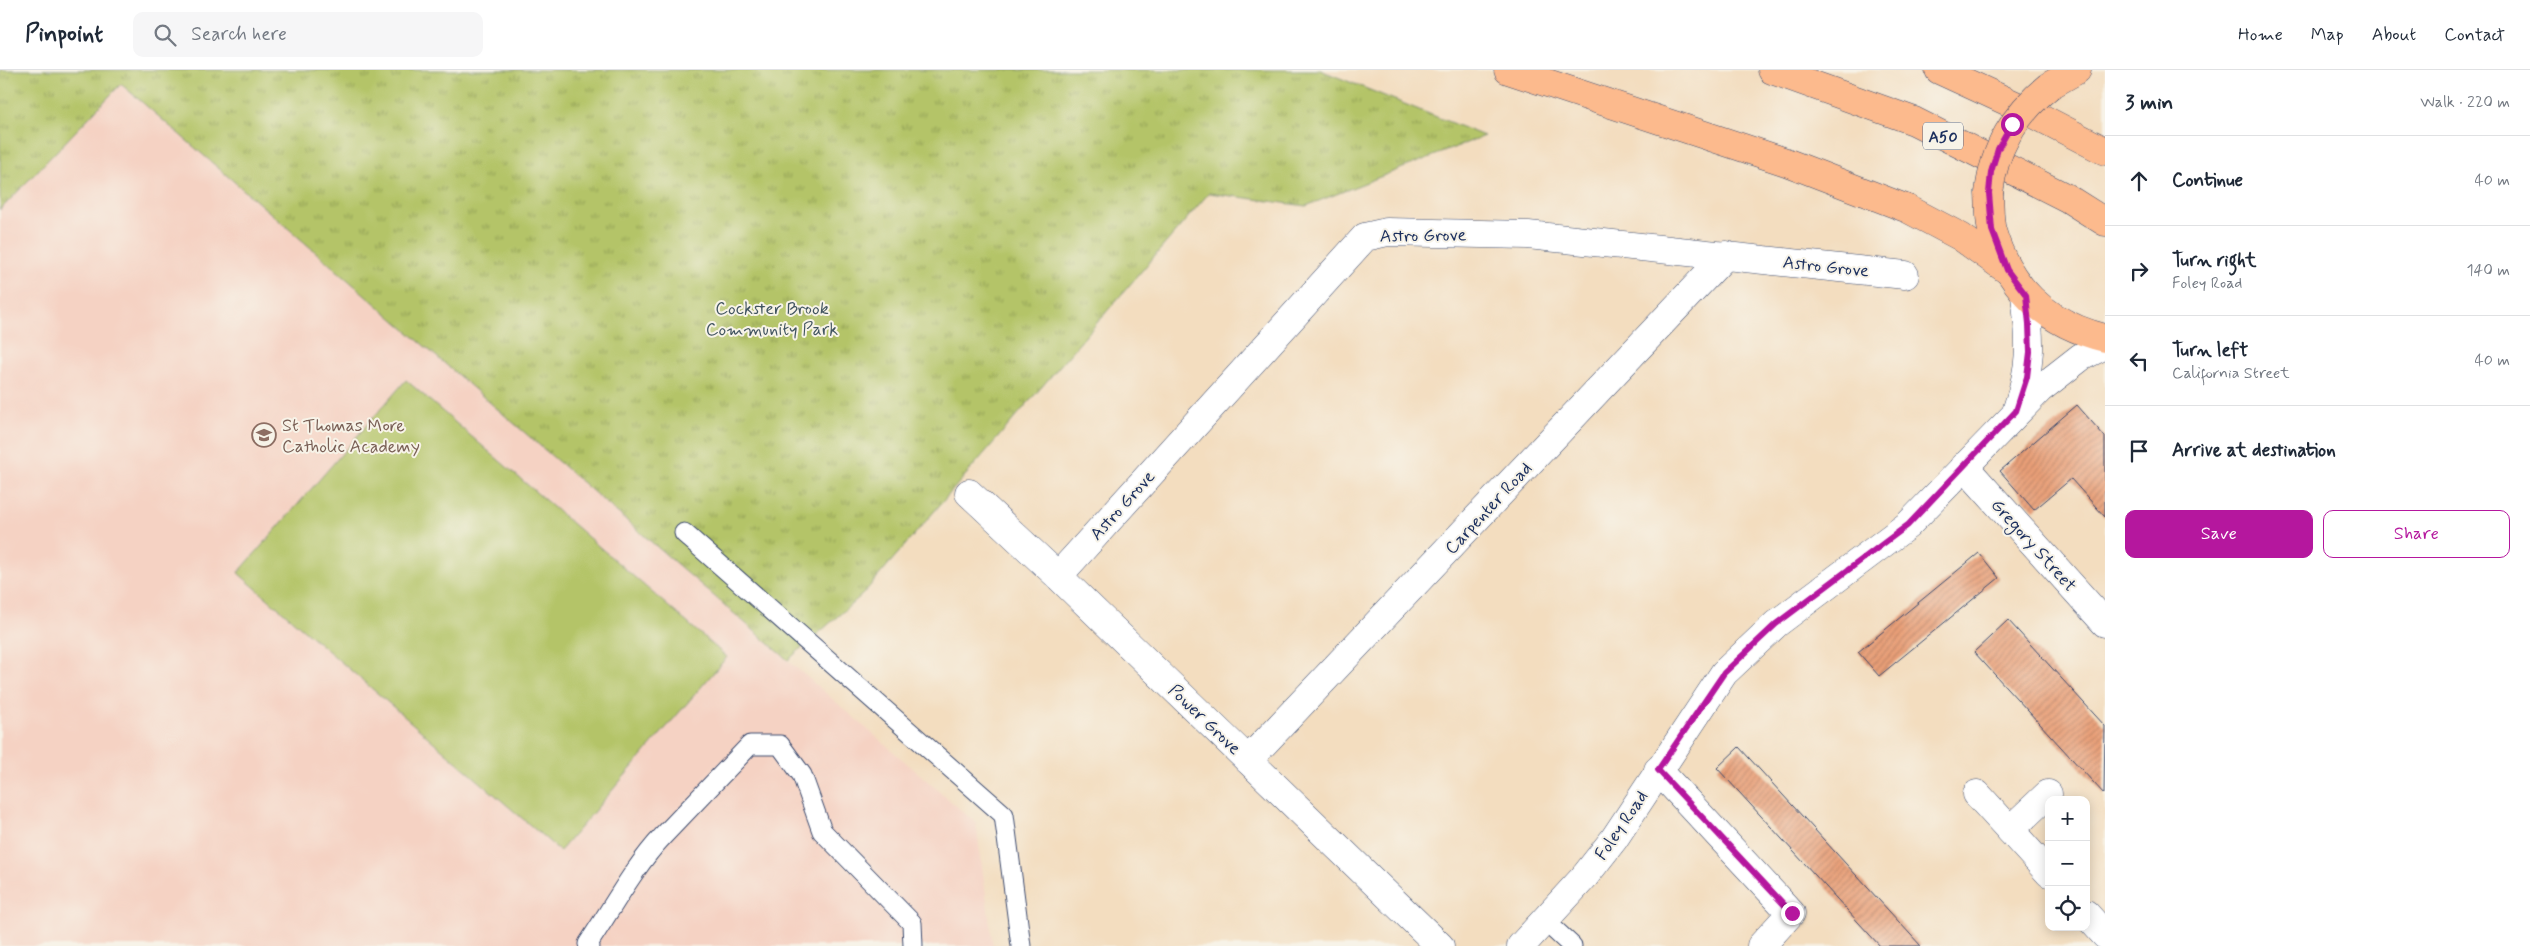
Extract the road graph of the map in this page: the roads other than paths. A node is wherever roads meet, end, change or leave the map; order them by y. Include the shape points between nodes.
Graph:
1 (1508, 70) edge
2 (1772, 70) edge
3 (1939, 70) edge
4 (2077, 70) edge
5 (2105, 151) edge
6 (2105, 222) edge
7 (1726, 255) junction
8 (2007, 270) junction
9 (1905, 275) dead end
10 (2026, 295) junction
11 (2105, 338) edge
12 (2105, 345) edge
13 (2016, 411) junction
14 (1964, 466) junction
15 (969, 493) dead end
16 (684, 533) dead end
17 (1058, 576) junction
18 (2105, 623) edge
19 (1248, 760) junction
20 (1658, 770) junction
21 (1977, 794) dead end
22 (2048, 794) dead end
23 (2010, 830) junction
24 (2045, 869) edge
25 (2090, 918) edge
26 (1544, 920) junction
27 (2105, 935) edge
28 (590, 946) edge
29 (913, 946) edge
30 (1021, 946) edge
31 (1440, 946) edge
32 (1521, 946) edge
33 (1572, 946) edge
34 (1761, 946) edge

1 - 8 main road via 1786,162 1908,209 1961,237
2 - 6 main road, A50 via 1914,121 2067,198
3 - 5 main road
4 - 8 main road, bridge via 2030,101 1998,149 1989,193 1992,230
7 - 9 street, Astro Grove
7 - 17 street, Astro Grove via 1528,235 1387,232 1365,237
7 - 19 street, Carpenter Road
8 - 10 main road
10 - 11 main road via 2053,318 2080,332
10 - 13 street, Foley Road via 2030,352 2027,377
12 - 13 street, Foley Road via 2074,362
13 - 14 street, Foley Road
14 - 18 street, Gregory Street
14 - 20 street, Foley Road via 1908,525 1776,624 1724,673
15 - 17 street, Power Grove
16 - 30 lane via 1004,815
17 - 19 street, Power Grove
19 - 31 street, Power Grove
20 - 26 street, Foley Road via 1614,839
20 - 34 street via 1792,913
21 - 23 street
22 - 23 street
23 - 24 street
25 - 27 street
26 - 32 street, Foley Road
26 - 33 lane
28 - 29 lane via 588,944 654,846 750,745 780,745 802,775 822,831 912,923

